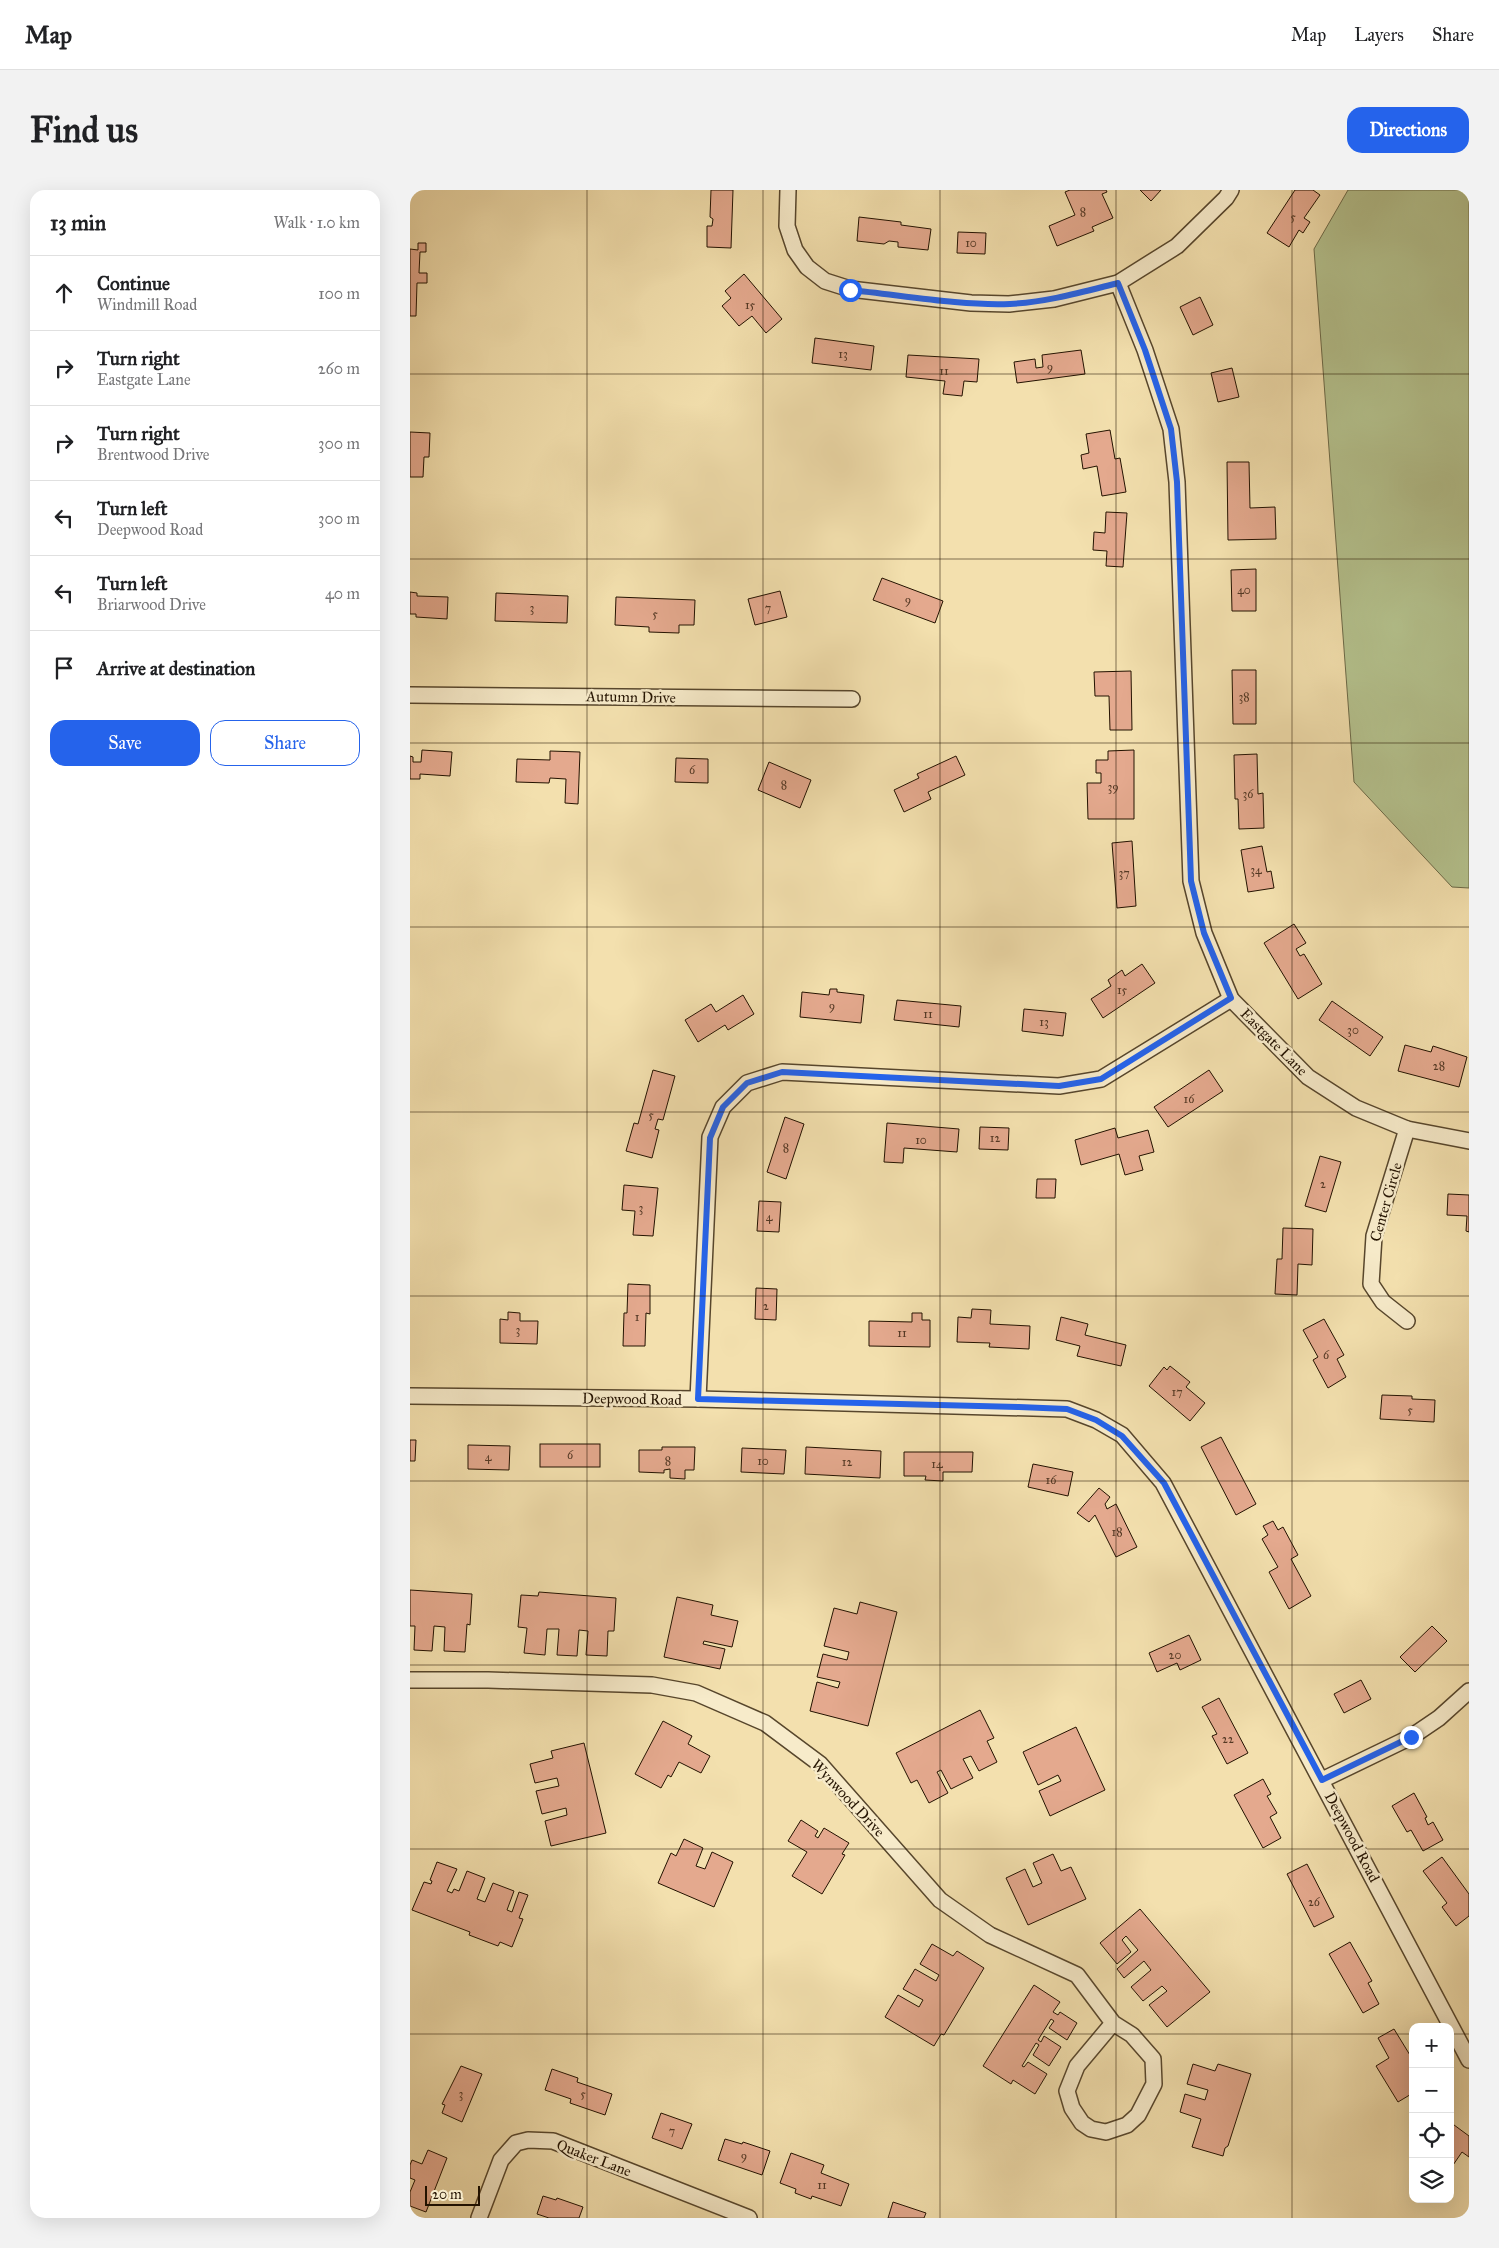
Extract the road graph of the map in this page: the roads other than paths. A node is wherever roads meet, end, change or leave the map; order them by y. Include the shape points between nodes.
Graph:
1 (788, 190) edge
2 (1231, 190) edge
3 (1118, 283) junction
4 (410, 695) edge
5 (852, 699) dead end
6 (1231, 998) junction
7 (1407, 1129) junction
8 (1469, 1141) edge
9 (1407, 1321) dead end
10 (410, 1396) edge
11 (698, 1399) junction
12 (410, 1680) edge
13 (1469, 1691) edge
14 (1322, 1780) junction
15 (1113, 2023) junction
16 (1469, 2060) edge
17 (478, 2218) edge
18 (749, 2218) edge

1 - 3 street via 787,226 795,250 807,267 825,282 850,290 1009,304 1054,299
2 - 3 street via 1177,246
3 - 6 street, Eastgate Lane via 1145,350 1171,429 1177,482 1191,881 1204,933
4 - 5 street, Autumn Drive
6 - 7 street, Eastgate Lane via 1308,1077 1356,1108
6 - 11 street via 1101,1079 1059,1086 782,1072 747,1083 723,1107 710,1138
7 - 8 street, Eastgate Lane
7 - 9 street, Center Circle via 1374,1236 1371,1284 1383,1302
10 - 11 street, Deepwood Road
11 - 14 street, Deepwood Road via 1067,1409 1096,1420 1122,1436 1164,1483
12 - 15 street, Wynwood Drive via 652,1685 696,1694 765,1722 820,1764 940,1900 990,1935 1077,1976
13 - 14 street via 1439,1718 1411,1737
14 - 16 street, Deepwood Road
15 - 15 street, Wynwood Drive via 1132,2035 1153,2059 1154,2084 1138,2115 1126,2126 1106,2132 1082,2123 1072,2108 1067,2091 1078,2066
17 - 18 street, Quaker Lane via 501,2160 516,2143 542,2140

